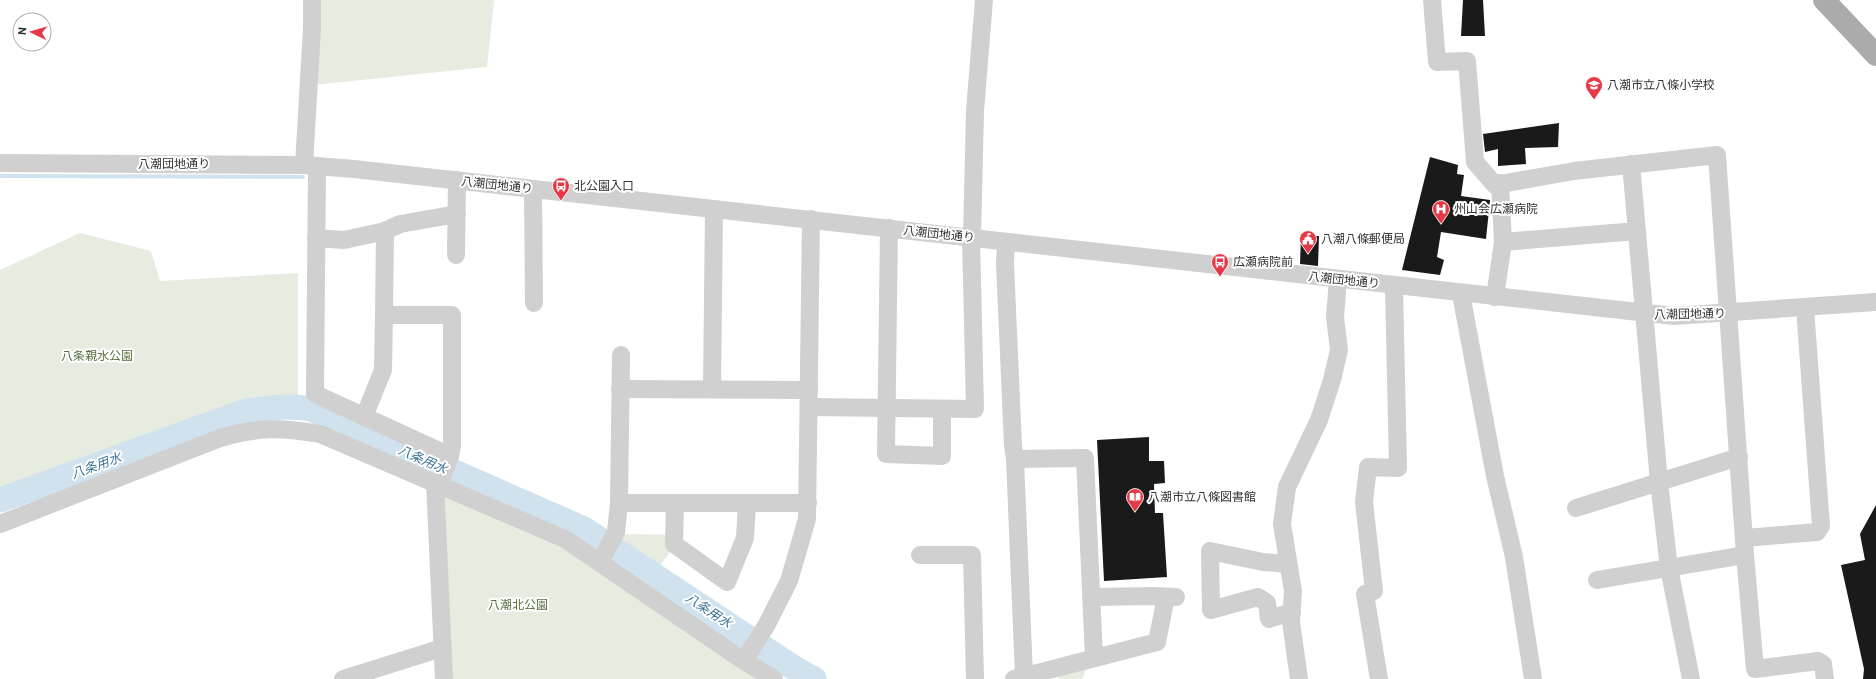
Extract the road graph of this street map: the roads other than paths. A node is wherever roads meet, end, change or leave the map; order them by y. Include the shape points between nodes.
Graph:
1 (312, 0) edge
2 (984, 0) edge
3 (1432, 0) edge
4 (1824, 0) edge
5 (1876, 55) edge
6 (0, 164) edge
7 (1631, 164) junction
8 (311, 165) junction
9 (457, 180) junction
10 (1500, 183) junction
11 (533, 189) junction
12 (714, 209) junction
13 (457, 214) junction
14 (811, 219) junction
15 (889, 228) junction
16 (385, 230) junction
17 (1637, 231) junction
18 (972, 237) junction
19 (316, 238) junction
20 (1006, 242) junction
21 (1503, 242) junction
22 (456, 255) dead end
23 (1338, 279) junction
24 (1394, 286) junction
25 (1461, 294) junction
26 (1495, 297) junction
27 (1876, 302) edge
28 (534, 303) dead end
29 (1805, 308) junction
30 (1728, 313) junction
31 (1645, 314) junction
32 (384, 315) junction
33 (620, 355) dead end
34 (712, 388) junction
35 (620, 389) junction
36 (809, 398) junction
37 (886, 408) junction
38 (942, 410) junction
39 (364, 417) junction
40 (1739, 457) junction
41 (449, 459) junction
42 (1015, 459) junction
43 (1659, 482) junction
44 (437, 483) junction
45 (620, 503) junction
46 (747, 503) junction
47 (808, 503) junction
48 (675, 504) junction
49 (1576, 508) dead end
50 (0, 524) edge
51 (1745, 546) junction
52 (920, 555) dead end
53 (600, 562) junction
54 (1288, 564) junction
55 (1669, 568) junction
56 (1596, 580) dead end
57 (1092, 597) junction
58 (1292, 612) junction
59 (442, 648) junction
60 (747, 657) junction
61 (1094, 658) junction
62 (1018, 678) edge
63 (343, 679) edge
64 (444, 679) edge
65 (774, 679) edge
66 (975, 679) edge
67 (1299, 679) edge
68 (1379, 679) edge
69 (1533, 679) edge
70 (1691, 679) edge
71 (1825, 679) edge

1 - 8 street
2 - 18 street via 975,111
3 - 10 street via 1437,62 1467,61 1475,162 1495,184
4 - 5 main road
6 - 8 street, 八潮団地通り
7 - 10 street
7 - 17 street
7 - 30 street via 1717,155
8 - 9 street, 八潮団地通り
8 - 19 street
9 - 11 street, 八潮団地通り
9 - 13 street
10 - 21 street
11 - 12 street, 八潮団地通り
11 - 28 street
12 - 14 street, 八潮団地通り
12 - 34 street
13 - 16 street via 400,224
13 - 22 street
14 - 15 street, 八潮団地通り
14 - 36 street
15 - 18 street, 八潮団地通り
15 - 37 street
16 - 19 street via 344,240
16 - 32 street
17 - 21 street
17 - 31 street
18 - 20 street, 八潮団地通り
18 - 38 street via 975,409
19 - 39 street via 315,394
20 - 23 street, 八潮団地通り
20 - 42 street
21 - 26 street
23 - 24 street, 八潮団地通り
23 - 54 street via 1335,317 1339,350 1332,380 1319,420 1287,487 1282,524
24 - 25 street, 八潮団地通り
24 - 68 street via 1398,468 1368,467 1364,502
25 - 26 street, 八潮団地通り
25 - 69 street via 1495,476 1514,557
26 - 31 street, 八潮団地通り
27 - 29 street, 八潮団地通り
29 - 30 street, 八潮団地通り
29 - 51 street via 1820,526 1817,532
30 - 31 street, 八潮団地通り via 1674,316
30 - 40 street
31 - 43 street
32 - 39 street via 384,370
32 - 41 street via 452,315 452,446
33 - 35 street
34 - 35 street
34 - 36 street
35 - 45 street
36 - 37 street
36 - 47 street
37 - 38 street
37 - 38 street via 886,454 942,456
39 - 41 street
40 - 43 street
40 - 51 street
41 - 44 street
42 - 57 street via 1085,458
42 - 62 street
43 - 49 street
43 - 55 street
44 - 50 street via 320,434 268,428 220,438
44 - 53 street via 565,539
44 - 59 street
45 - 48 street
45 - 53 street via 616,532
46 - 47 street
46 - 48 street
46 - 48 street via 745,538 727,582 674,544
47 - 60 street via 807,519 789,581
51 - 55 street
51 - 71 street via 1755,669 1818,661 1823,664
52 - 66 street via 972,555
53 - 60 street
54 - 58 street via 1293,591
54 - 58 street via 1263,562 1210,551 1211,610 1258,597 1266,603 1269,619
55 - 56 street
55 - 70 street
57 - 61 street
57 - 61 street via 1171,597 1157,642
58 - 67 street via 1291,622
59 - 63 street
59 - 64 street
60 - 65 street
61 - 62 street

